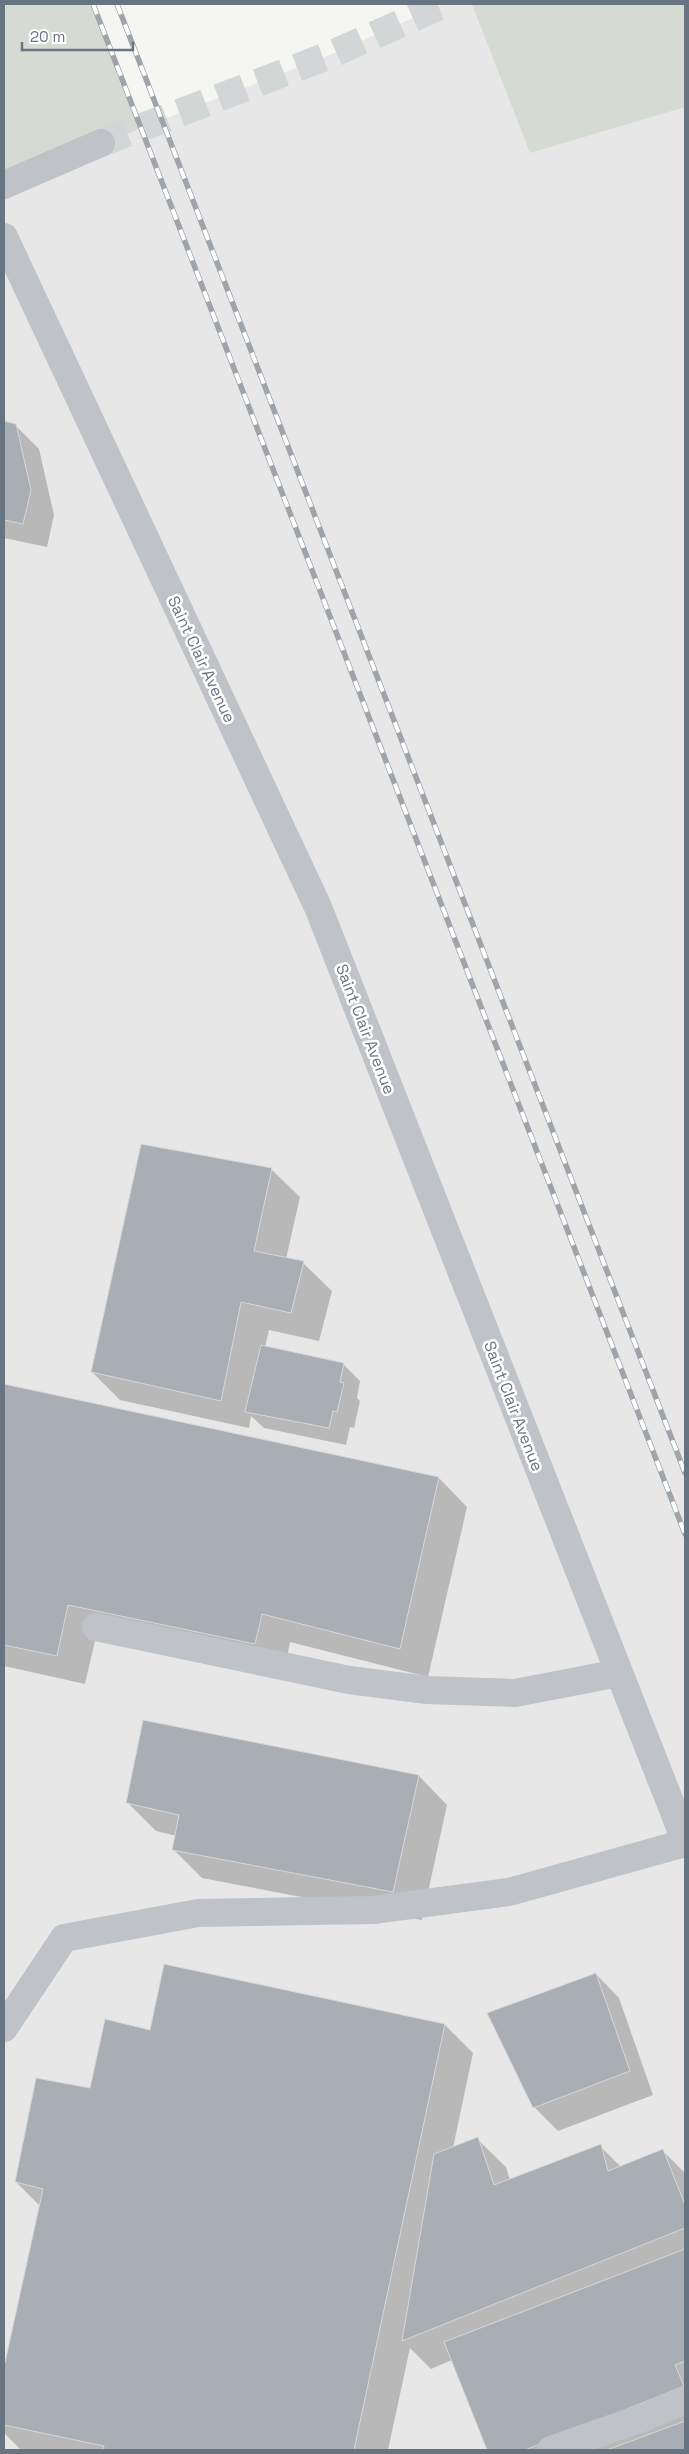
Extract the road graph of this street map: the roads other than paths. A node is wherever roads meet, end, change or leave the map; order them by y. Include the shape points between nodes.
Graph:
1 (101, 143) tunnel mouth
2 (4, 185) edge
3 (4, 237) edge
4 (96, 1627) dead end
5 (619, 1673) junction
6 (685, 1841) edge
7 (4, 2028) edge
8 (685, 2400) edge
9 (551, 2450) edge

1 - 2 street
3 - 5 street, Saint Clair Avenue via 318,907
4 - 5 street via 349,1680 427,1690 514,1693
5 - 6 street, Saint Clair Avenue
6 - 7 street via 509,1892 373,1910 198,1913 64,1938
8 - 9 street

